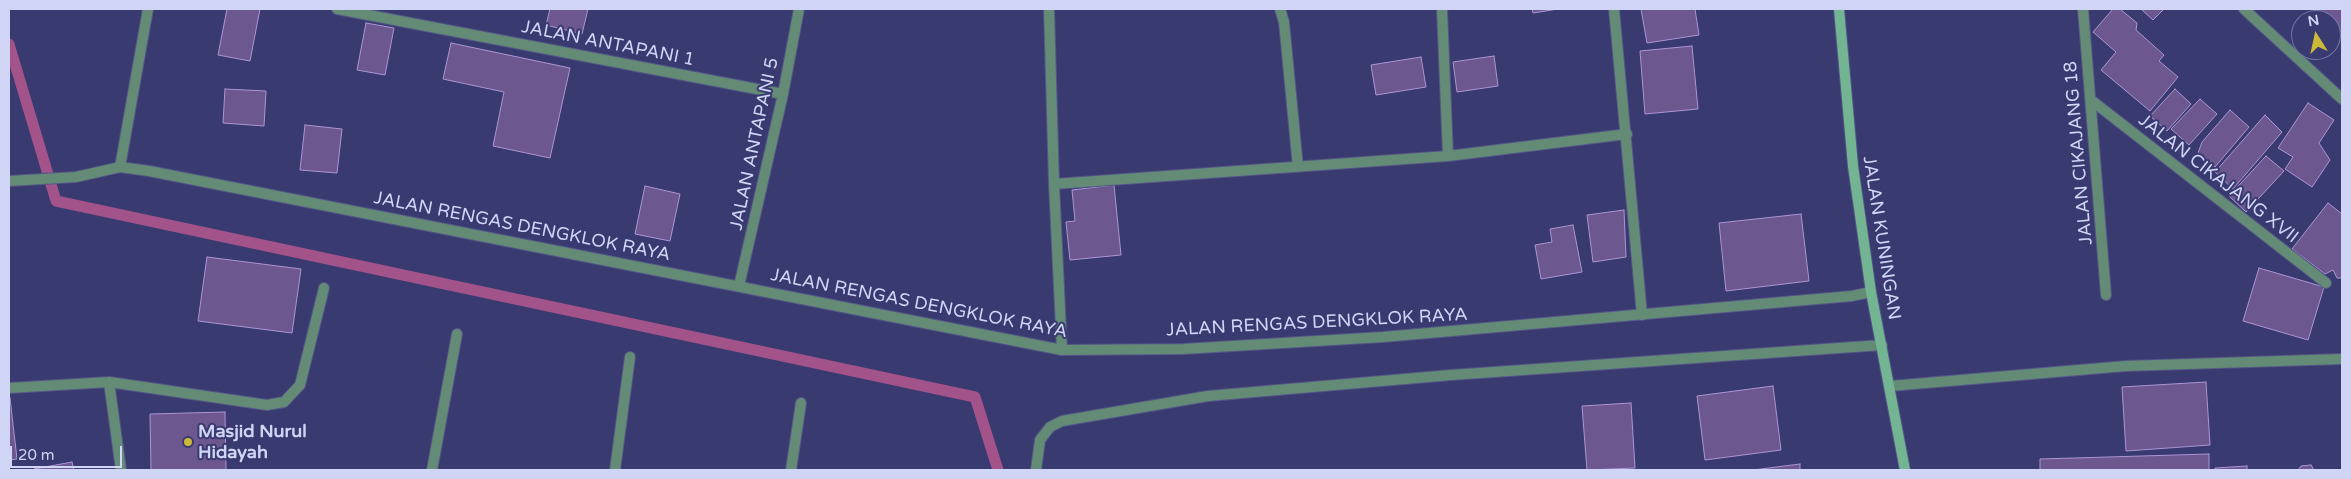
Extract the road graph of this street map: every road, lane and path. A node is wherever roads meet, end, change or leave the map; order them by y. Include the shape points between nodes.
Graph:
1 (148, 9) edge
2 (337, 9) edge
3 (799, 9) edge
4 (1049, 9) edge
5 (1280, 9) edge
6 (1442, 9) edge
7 (1614, 9) edge
8 (1839, 9) edge
9 (2083, 9) edge
10 (2244, 9) edge
11 (783, 94) junction
12 (2342, 99) edge
13 (2091, 100) junction
14 (1627, 134) junction
15 (1448, 156) junction
16 (120, 167) junction
17 (1298, 167) junction
18 (9, 181) edge
19 (1054, 184) junction
20 (2326, 283) dead end
21 (739, 286) junction
22 (324, 288) dead end
23 (1871, 292) junction
24 (2106, 295) dead end
25 (1642, 315) junction
26 (457, 334) dead end
27 (1882, 345) junction
28 (1062, 350) junction
29 (630, 357) dead end
30 (2342, 359) edge
31 (109, 382) junction
32 (1890, 386) junction
33 (9, 388) edge
34 (801, 403) dead end
35 (121, 470) edge
36 (432, 470) edge
37 (615, 470) edge
38 (792, 470) edge
39 (1036, 470) edge
40 (1905, 470) edge

1 - 16 street
2 - 11 street, JALAN ANTAPANI 1
3 - 11 street, JALAN ANTAPANI 5
4 - 19 street
5 - 17 street via 1284,22
6 - 15 street
7 - 14 street
8 - 23 street, JALAN KUNINGAN via 1853,166
9 - 13 street, JALAN CIKAJANG 18
10 - 12 street
11 - 21 street, JALAN ANTAPANI 5
13 - 20 street, JALAN CIKAJANG XVII
13 - 24 street, JALAN CIKAJANG 18
14 - 15 street
14 - 25 street
15 - 17 street
16 - 18 street via 76,177
16 - 21 street, JALAN RENGAS DENGKLOK RAYA
17 - 19 street
19 - 28 street
21 - 28 street, JALAN RENGAS DENGKLOK RAYA
22 - 31 street via 300,385 284,402 267,405
23 - 25 street, JALAN RENGAS DENGKLOK RAYA
23 - 27 street, JALAN KUNINGAN
25 - 28 street, JALAN RENGAS DENGKLOK RAYA via 1184,349
26 - 36 street
27 - 32 street, JALAN KUNINGAN
27 - 39 street via 1451,375 1208,396 1062,421 1050,427 1040,440
29 - 37 street
30 - 32 street via 2126,366
31 - 33 street
31 - 35 street
32 - 40 street, JALAN KUNINGAN
34 - 38 street

